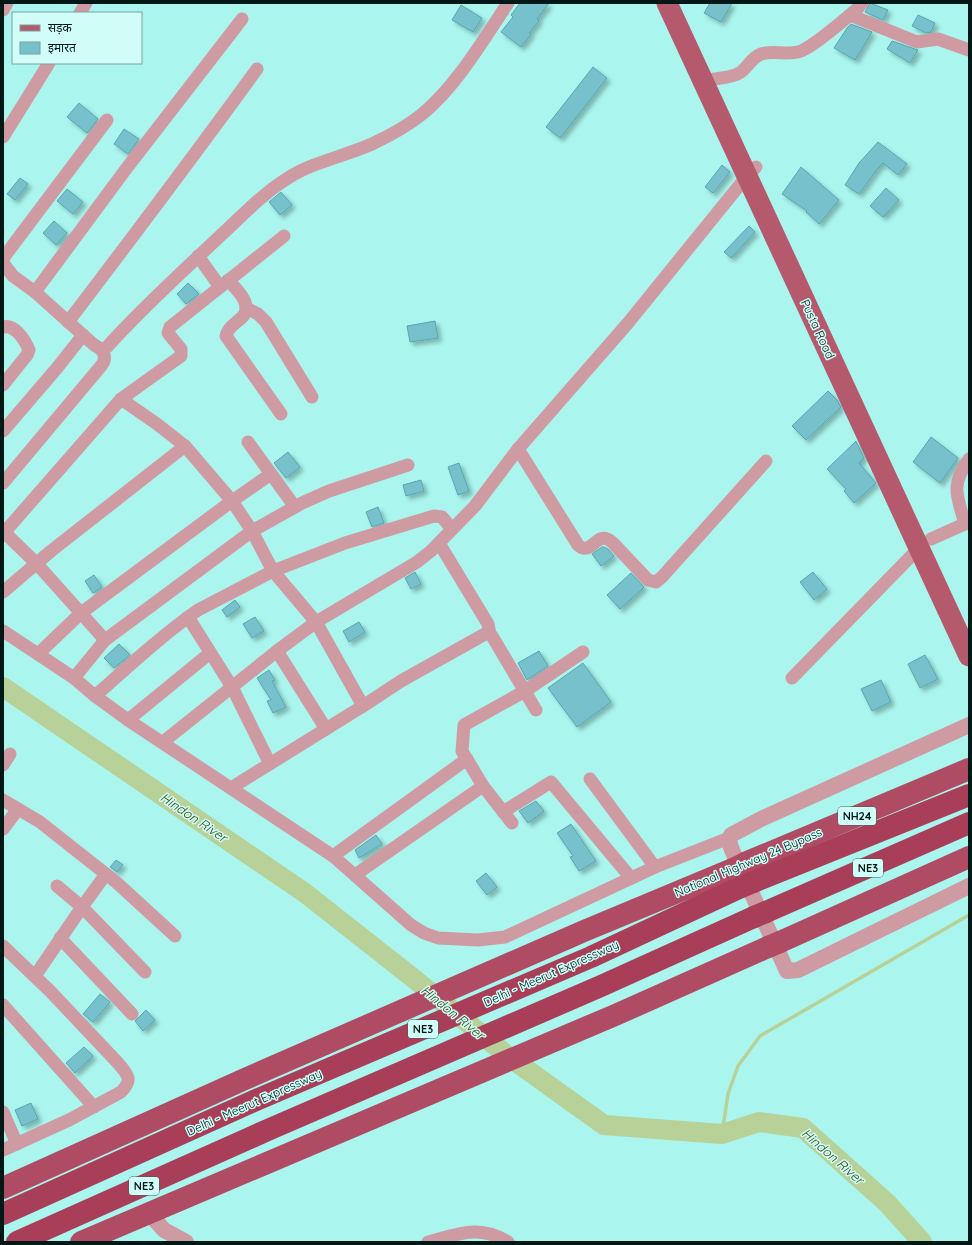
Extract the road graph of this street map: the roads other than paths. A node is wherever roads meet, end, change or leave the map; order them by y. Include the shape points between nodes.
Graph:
1 (7, 3) edge
2 (86, 3) edge
3 (508, 3) edge
4 (667, 3) edge
5 (678, 3) edge
6 (862, 3) edge
7 (3, 10) edge
8 (81, 12) edge
9 (850, 15) junction
10 (242, 19) dead end
11 (969, 50) edge
12 (48, 64) edge
13 (257, 69) dead end
14 (714, 79) junction
15 (107, 120) dead end
16 (3, 137) edge
17 (752, 171) junction
18 (284, 236) dead end
19 (198, 256) junction
20 (3, 262) edge
21 (224, 283) junction
22 (35, 292) junction
23 (246, 308) junction
24 (68, 322) junction
25 (3, 327) edge
26 (83, 335) junction
27 (102, 350) junction
28 (3, 385) edge
29 (312, 397) dead end
30 (121, 399) junction
31 (281, 414) dead end
32 (3, 431) edge
33 (248, 442) dead end
34 (185, 446) junction
35 (518, 449) junction
36 (969, 459) edge
37 (766, 461) dead end
38 (408, 466) dead end
39 (271, 474) junction
40 (3, 484) edge
41 (232, 501) junction
42 (294, 507) junction
43 (967, 523) edge
44 (452, 530) junction
45 (252, 531) junction
46 (4, 533) edge
47 (439, 543) junction
48 (925, 544) junction
49 (37, 564) junction
50 (273, 571) junction
51 (3, 592) edge
52 (81, 613) junction
53 (188, 617) junction
54 (969, 621) edge
55 (316, 622) junction
56 (3, 631) edge
57 (490, 634) junction
58 (105, 640) junction
59 (277, 651) junction
60 (583, 652) dead end
61 (210, 653) junction
62 (38, 654) junction
63 (969, 656) edge
64 (74, 678) junction
65 (792, 678) dead end
66 (232, 687) junction
67 (525, 691) junction
68 (95, 696) junction
69 (363, 706) junction
70 (536, 710) dead end
71 (128, 720) junction
72 (969, 725) edge
73 (326, 729) junction
74 (163, 742) junction
75 (10, 754) dead end
76 (467, 759) junction
77 (270, 764) junction
78 (3, 765) edge
79 (969, 769) edge
80 (590, 779) dead end
81 (482, 786) junction
82 (231, 788) junction
83 (969, 795) edge
84 (3, 800) edge
85 (18, 809) junction
86 (503, 812) junction
87 (512, 823) dead end
88 (969, 823) edge
89 (3, 829) edge
90 (729, 838) junction
91 (333, 856) junction
92 (969, 857) edge
93 (655, 867) junction
94 (106, 874) junction
95 (356, 875) junction
96 (743, 875) junction
97 (630, 878) junction
98 (57, 886) dead end
99 (969, 886) edge
100 (82, 907) junction
101 (175, 936) dead end
102 (60, 938) junction
103 (3, 946) edge
104 (145, 972) dead end
105 (34, 976) junction
106 (3, 1005) edge
107 (132, 1014) dead end
108 (94, 1107) junction
109 (3, 1112) edge
110 (17, 1144) junction
111 (3, 1150) edge
112 (3, 1188) edge
113 (148, 1213) junction
114 (3, 1214) edge
115 (173, 1240) edge
116 (17, 1242) edge
117 (81, 1242) edge
118 (428, 1242) edge
119 (508, 1242) edge

1 - 7 street
2 - 8 street
3 - 19 street via 467,64 445,92 422,114 397,132 288,178 263,196
4 - 17 main road, Pusta Road
5 - 14 main road, Pusta Road
6 - 9 street
9 - 11 street via 917,42 938,39
9 - 14 street via 799,52 761,54 739,74
10 - 22 street
12 - 16 street
13 - 24 street
14 - 17 main road, Pusta Road
15 - 20 street via 4,257
17 - 35 street via 628,324
17 - 48 main road, Pusta Road via 889,458
18 - 21 street
19 - 21 street
19 - 27 street
20 - 22 street via 13,276
21 - 23 street via 242,297
21 - 30 street via 169,329 169,335 181,349 181,356
22 - 24 street
23 - 29 street via 266,322
23 - 31 street via 244,315 227,331 226,336
24 - 26 street
25 - 28 street via 13,328 29,350
26 - 27 street
26 - 32 street
27 - 40 street via 105,361
30 - 34 street
30 - 46 street
33 - 39 street
34 - 41 street
34 - 49 street
35 - 37 street via 578,546 586,549 600,539 607,538 648,580 656,582
35 - 44 street via 475,506
36 - 43 street via 957,482 959,500
38 - 42 street via 329,491
39 - 41 street
39 - 42 street
41 - 45 street
41 - 52 street
42 - 45 street
43 - 48 street
44 - 47 street
44 - 50 street via 442,517 434,516 346,543
45 - 50 street
45 - 58 street
46 - 49 street
47 - 55 street via 417,562
47 - 57 street via 488,624
48 - 54 main road, Pusta Road
48 - 63 main road, Pusta Road
48 - 65 street
49 - 51 street
49 - 52 street
50 - 53 street
50 - 55 street
52 - 58 street
52 - 62 street
53 - 61 street
53 - 68 street via 162,636
55 - 59 street
55 - 69 street
56 - 62 street
57 - 67 street
57 - 69 street via 481,635 401,680
58 - 64 street
59 - 66 street
59 - 73 street
60 - 67 street
61 - 66 street
61 - 71 street
62 - 64 street
64 - 68 street
66 - 74 street
66 - 77 street
67 - 70 street
67 - 76 street via 464,725 462,751
68 - 71 street
69 - 73 street
71 - 74 street
72 - 90 street via 761,819
73 - 77 street
74 - 82 street
75 - 78 street
76 - 81 street
76 - 91 street
77 - 82 street
79 - 96 highway, National Highway 24 Bypass / NH24
80 - 93 street
81 - 86 street
81 - 95 street
82 - 91 street
83 - 96 highway, Delhi - Meerut Expressway / NE3
84 - 85 street
85 - 89 street
85 - 94 street via 40,822
86 - 87 street
86 - 97 street via 551,782
88 - 116 highway, NE3
90 - 93 street
90 - 99 street via 730,846 787,971 798,970
91 - 95 street
92 - 113 highway via 613,1016
93 - 97 street
94 - 100 street
94 - 101 street
95 - 97 street via 411,925 424,932 438,938 478,940 506,937
96 - 112 highway, National Highway 24 Bypass / NH24 via 660,900 584,931
96 - 114 highway, Delhi - Meerut Expressway / NE3 via 591,957 256,1100
98 - 100 street
100 - 102 street
100 - 104 street
102 - 105 street
102 - 107 street
103 - 105 street
105 - 108 street via 128,1074 128,1083 121,1092
106 - 108 street
108 - 110 street
109 - 110 street
110 - 111 street
113 - 115 street
113 - 117 highway
118 - 119 street via 470,1232 495,1234

